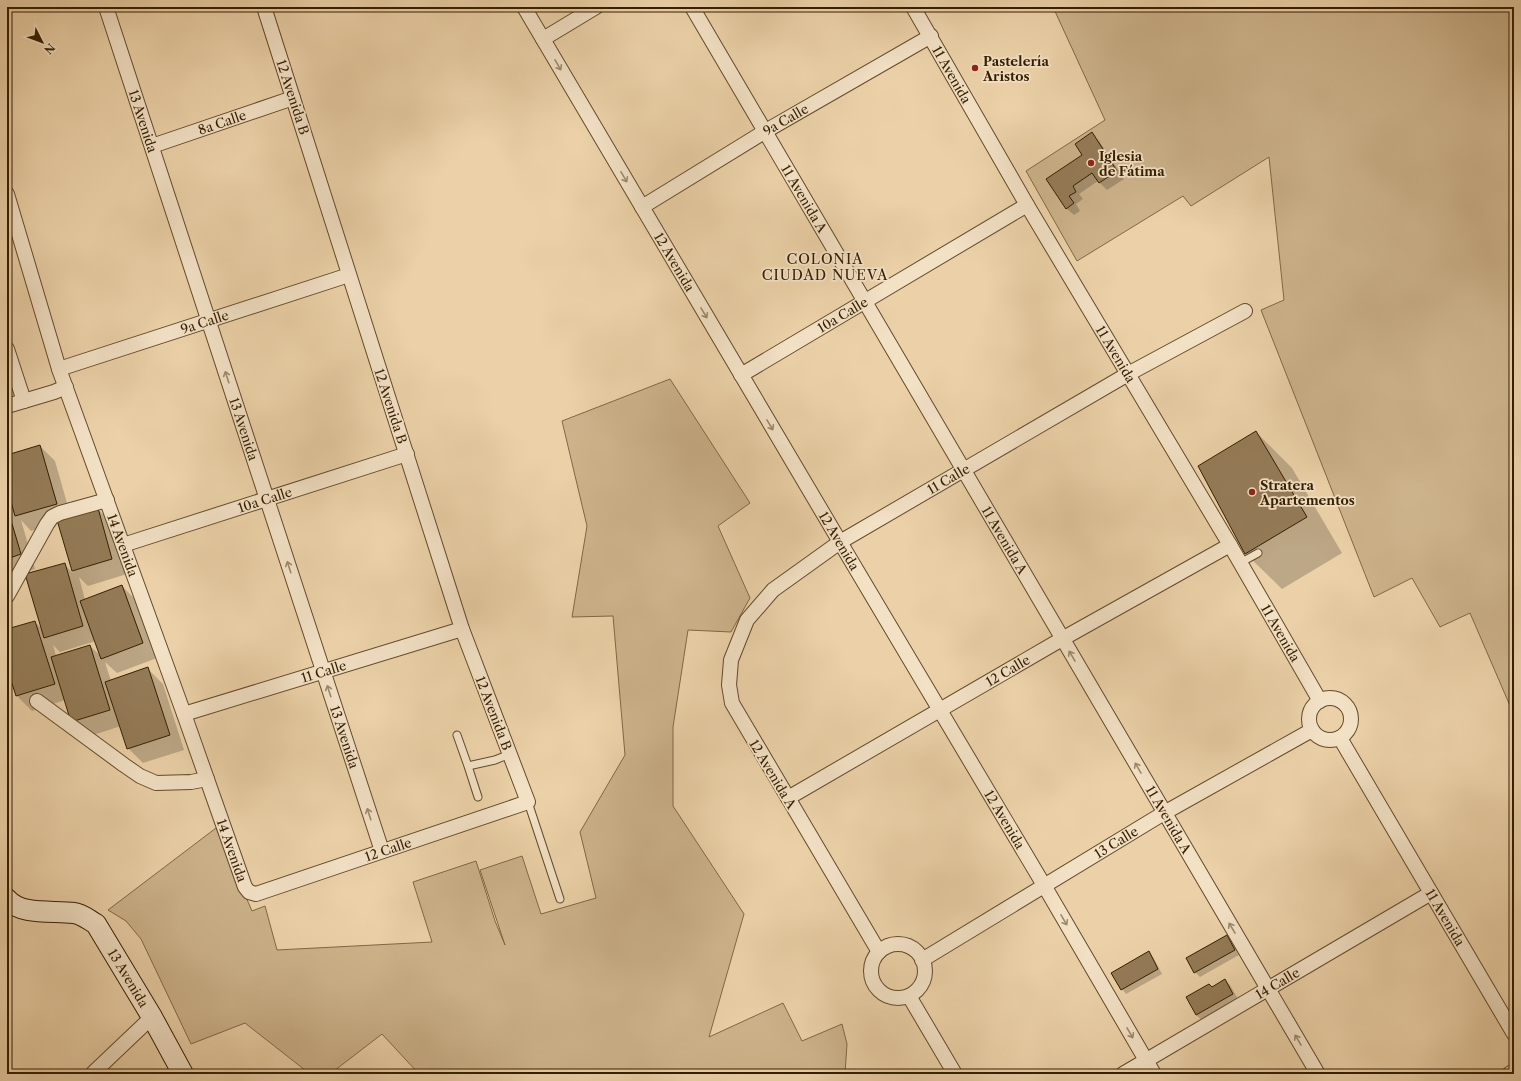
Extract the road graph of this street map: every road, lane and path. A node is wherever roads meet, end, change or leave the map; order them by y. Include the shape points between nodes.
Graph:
1 (106, 7) edge
2 (264, 7) edge
3 (524, 7) edge
4 (596, 7) edge
5 (692, 7) edge
6 (913, 7) edge
7 (931, 36) junction
8 (543, 39) junction
9 (293, 98) junction
10 (764, 132) junction
11 (152, 146) junction
12 (7, 194) edge
13 (1027, 205) junction
14 (642, 207) junction
15 (350, 275) junction
16 (865, 301) junction
17 (1245, 311) dead end
18 (208, 321) junction
19 (7, 349) edge
20 (59, 369) junction
21 (1128, 374) junction
22 (741, 375) junction
23 (66, 386) junction
24 (24, 401) junction
25 (7, 406) edge
26 (407, 454) junction
27 (963, 470) junction
28 (267, 499) junction
29 (107, 500) junction
30 (840, 542) junction
31 (123, 545) junction
32 (1230, 545) junction
33 (1258, 553) dead end
34 (1240, 563) junction
35 (773, 590) joint
36 (7, 596) edge
37 (462, 628) junction
38 (1062, 639) junction
39 (323, 671) junction
40 (37, 701) dead end
41 (1320, 701) junction
42 (940, 710) junction
43 (184, 714) junction
44 (1312, 730) junction
45 (457, 735) dead end
46 (1340, 738) junction
47 (510, 754) junction
48 (468, 766) junction
49 (207, 779) junction
50 (478, 797) dead end
51 (788, 798) junction
52 (528, 802) junction
53 (1164, 813) junction
54 (382, 851) junction
55 (1045, 887) junction
56 (249, 892) joint
57 (1431, 893) junction
58 (560, 899) dead end
59 (8, 901) edge
60 (879, 952) junction
61 (922, 960) junction
62 (1268, 990) junction
63 (909, 996) junction
64 (152, 1017) junction
65 (1514, 1034) edge
66 (1146, 1061) junction
67 (1514, 1071) edge
68 (92, 1074) edge
69 (183, 1074) edge
70 (955, 1074) edge
71 (1123, 1074) edge
72 (1154, 1074) edge
73 (1318, 1074) edge
74 (1509, 1074) edge

1 - 11 street, 13 Avenida
2 - 9 street, 12 Avenida B
3 - 8 street, 12 Avenida
4 - 8 street
5 - 10 street, 11 Avenida A
6 - 7 street, 11 Avenida
7 - 10 street, 9a Calle
7 - 13 street, 11 Avenida
8 -> 14 street, 12 Avenida
9 - 11 street, 8a Calle
9 - 15 street, 12 Avenida B
10 - 14 street, 9a Calle
10 - 16 street, 11 Avenida A
11 - 18 street, 13 Avenida
12 - 20 street, 14 Avenida
13 - 16 street, 10a Calle
13 - 21 street, 11 Avenida
14 -> 22 street, 12 Avenida
15 - 18 street, 9a Calle
15 - 26 street, 12 Avenida B
16 - 22 street, 10a Calle
16 - 27 street, 11 Avenida A
17 - 21 street, 11 Calle
18 - 20 street, 9a Calle
28 -> 18 street, 13 Avenida
19 - 24 street
20 - 23 street, 14 Avenida
21 - 27 street, 11 Calle
21 - 32 street, 11 Avenida
22 -> 30 street, 12 Avenida
23 - 24 street
23 - 29 street, 14 Avenida
24 - 25 street
26 - 28 street, 10a Calle
26 - 37 street, 12 Avenida B
27 - 30 street, 11 Calle
27 - 38 street, 11 Avenida A
28 - 31 street, 10a Calle
39 -> 28 street, 13 Avenida
29 - 31 street, 14 Avenida
29 - 36 street via 52,517
30 - 35 street, 11 Calle
30 - 42 street, 12 Avenida
31 - 43 street, 14 Avenida
32 - 34 street, 11 Avenida
32 - 38 street, 12 Calle
33 - 34 lane
34 - 41 street, 11 Avenida
35 - 51 street, 12 Avenida A via 747,620 731,660 729,685 732,703
37 - 39 street, 11 Calle
37 - 47 street, 12 Avenida B
38 - 42 street, 12 Calle
53 -> 38 street, 11 Avenida A
39 - 43 street, 11 Calle
54 -> 39 street, 13 Avenida
40 - 49 street via 140,776 156,783
41 - 44 street via 1311,711 1309,724
41 - 46 street via 1333,698 1340,700 1350,709 1350,729
42 - 51 street, 12 Calle
42 - 55 street, 12 Avenida
43 - 49 street, 14 Avenida
44 - 46 street via 1328,741
44 - 53 street, 13 Calle
45 - 48 lane
46 - 57 street, 11 Avenida
47 - 48 lane
47 - 52 street, 12 Avenida B
48 - 50 lane
49 - 56 street, 14 Avenida via 245,887
51 - 60 street, 12 Avenida A
52 - 54 street, 12 Calle
52 - 58 lane
53 - 55 street, 13 Calle
62 -> 53 street, 11 Avenida A
54 - 56 street, 12 Calle via 256,894
55 - 61 street, 13 Calle
55 -> 66 street, 12 Avenida
57 - 62 street, 14 Calle
57 - 65 street, 11 Avenida
59 - 64 street, 13 Avenida via 20,908 36,911 74,913 96,924
60 - 61 street via 886,947 903,945 918,953
60 - 63 street via 871,967 878,990 897,998
61 - 63 street via 925,971 923,982
62 - 66 street, 14 Calle
73 -> 62 street, 11 Avenida A
63 - 70 street
64 - 68 street
64 - 69 street, 13 Avenida
66 - 71 street, 14 Calle
66 - 72 street, 12 Avenida
67 - 74 street

